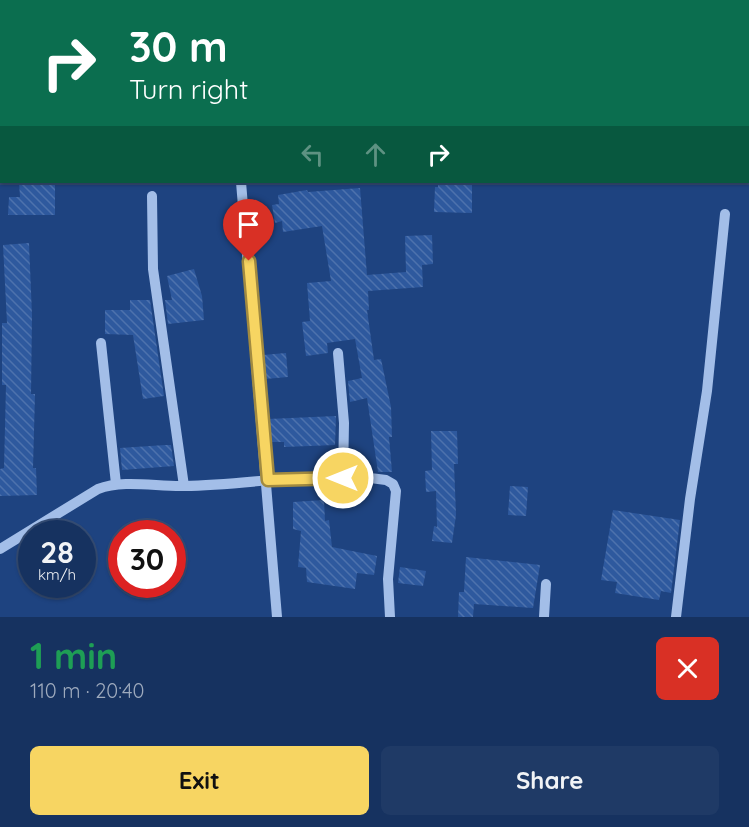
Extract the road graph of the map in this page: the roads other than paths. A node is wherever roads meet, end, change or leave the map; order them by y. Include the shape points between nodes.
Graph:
1 (241, 183) edge
2 (152, 196) dead end
3 (725, 214) dead end
4 (101, 343) dead end
5 (338, 353) dead end
6 (343, 478) junction
7 (268, 480) junction
8 (116, 484) junction
9 (184, 486) junction
10 (0, 549) edge
11 (546, 584) dead end
12 (277, 617) edge
13 (390, 617) edge
14 (544, 617) edge
15 (676, 617) edge

1 - 7 street
2 - 9 street via 153,269
3 - 15 street via 707,392
4 - 8 street
5 - 6 street
6 - 7 street
6 - 13 street via 386,480 396,491 388,579
7 - 9 street
7 - 12 street
8 - 9 street
8 - 10 street via 98,489
11 - 14 street

